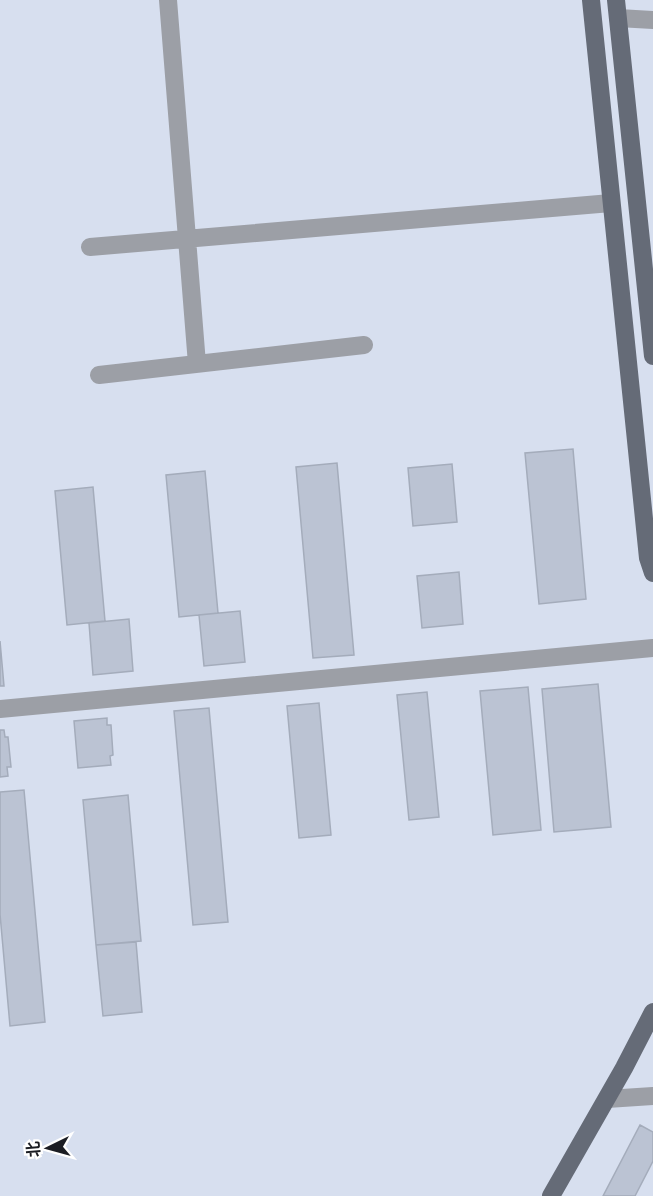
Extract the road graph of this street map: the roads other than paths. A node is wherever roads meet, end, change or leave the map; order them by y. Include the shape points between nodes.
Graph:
1 (168, 0) edge
2 (591, 0) edge
3 (617, 9) edge
4 (653, 20) edge
5 (611, 203) junction
6 (187, 239) junction
7 (90, 248) dead end
8 (364, 345) dead end
9 (653, 356) edge
10 (197, 364) junction
11 (99, 375) dead end
12 (653, 573) edge
13 (653, 648) edge
14 (0, 709) edge
15 (653, 1012) edge
16 (653, 1096) edge
17 (606, 1099) junction
18 (551, 1196) edge

1 - 6 street
2 - 5 main road
3 - 4 street
3 - 9 main road
5 - 6 street
5 - 12 main road via 648,558
6 - 7 street
6 - 10 street
8 - 10 street
10 - 11 street
13 - 14 street
15 - 17 main road
16 - 17 street
17 - 18 main road

